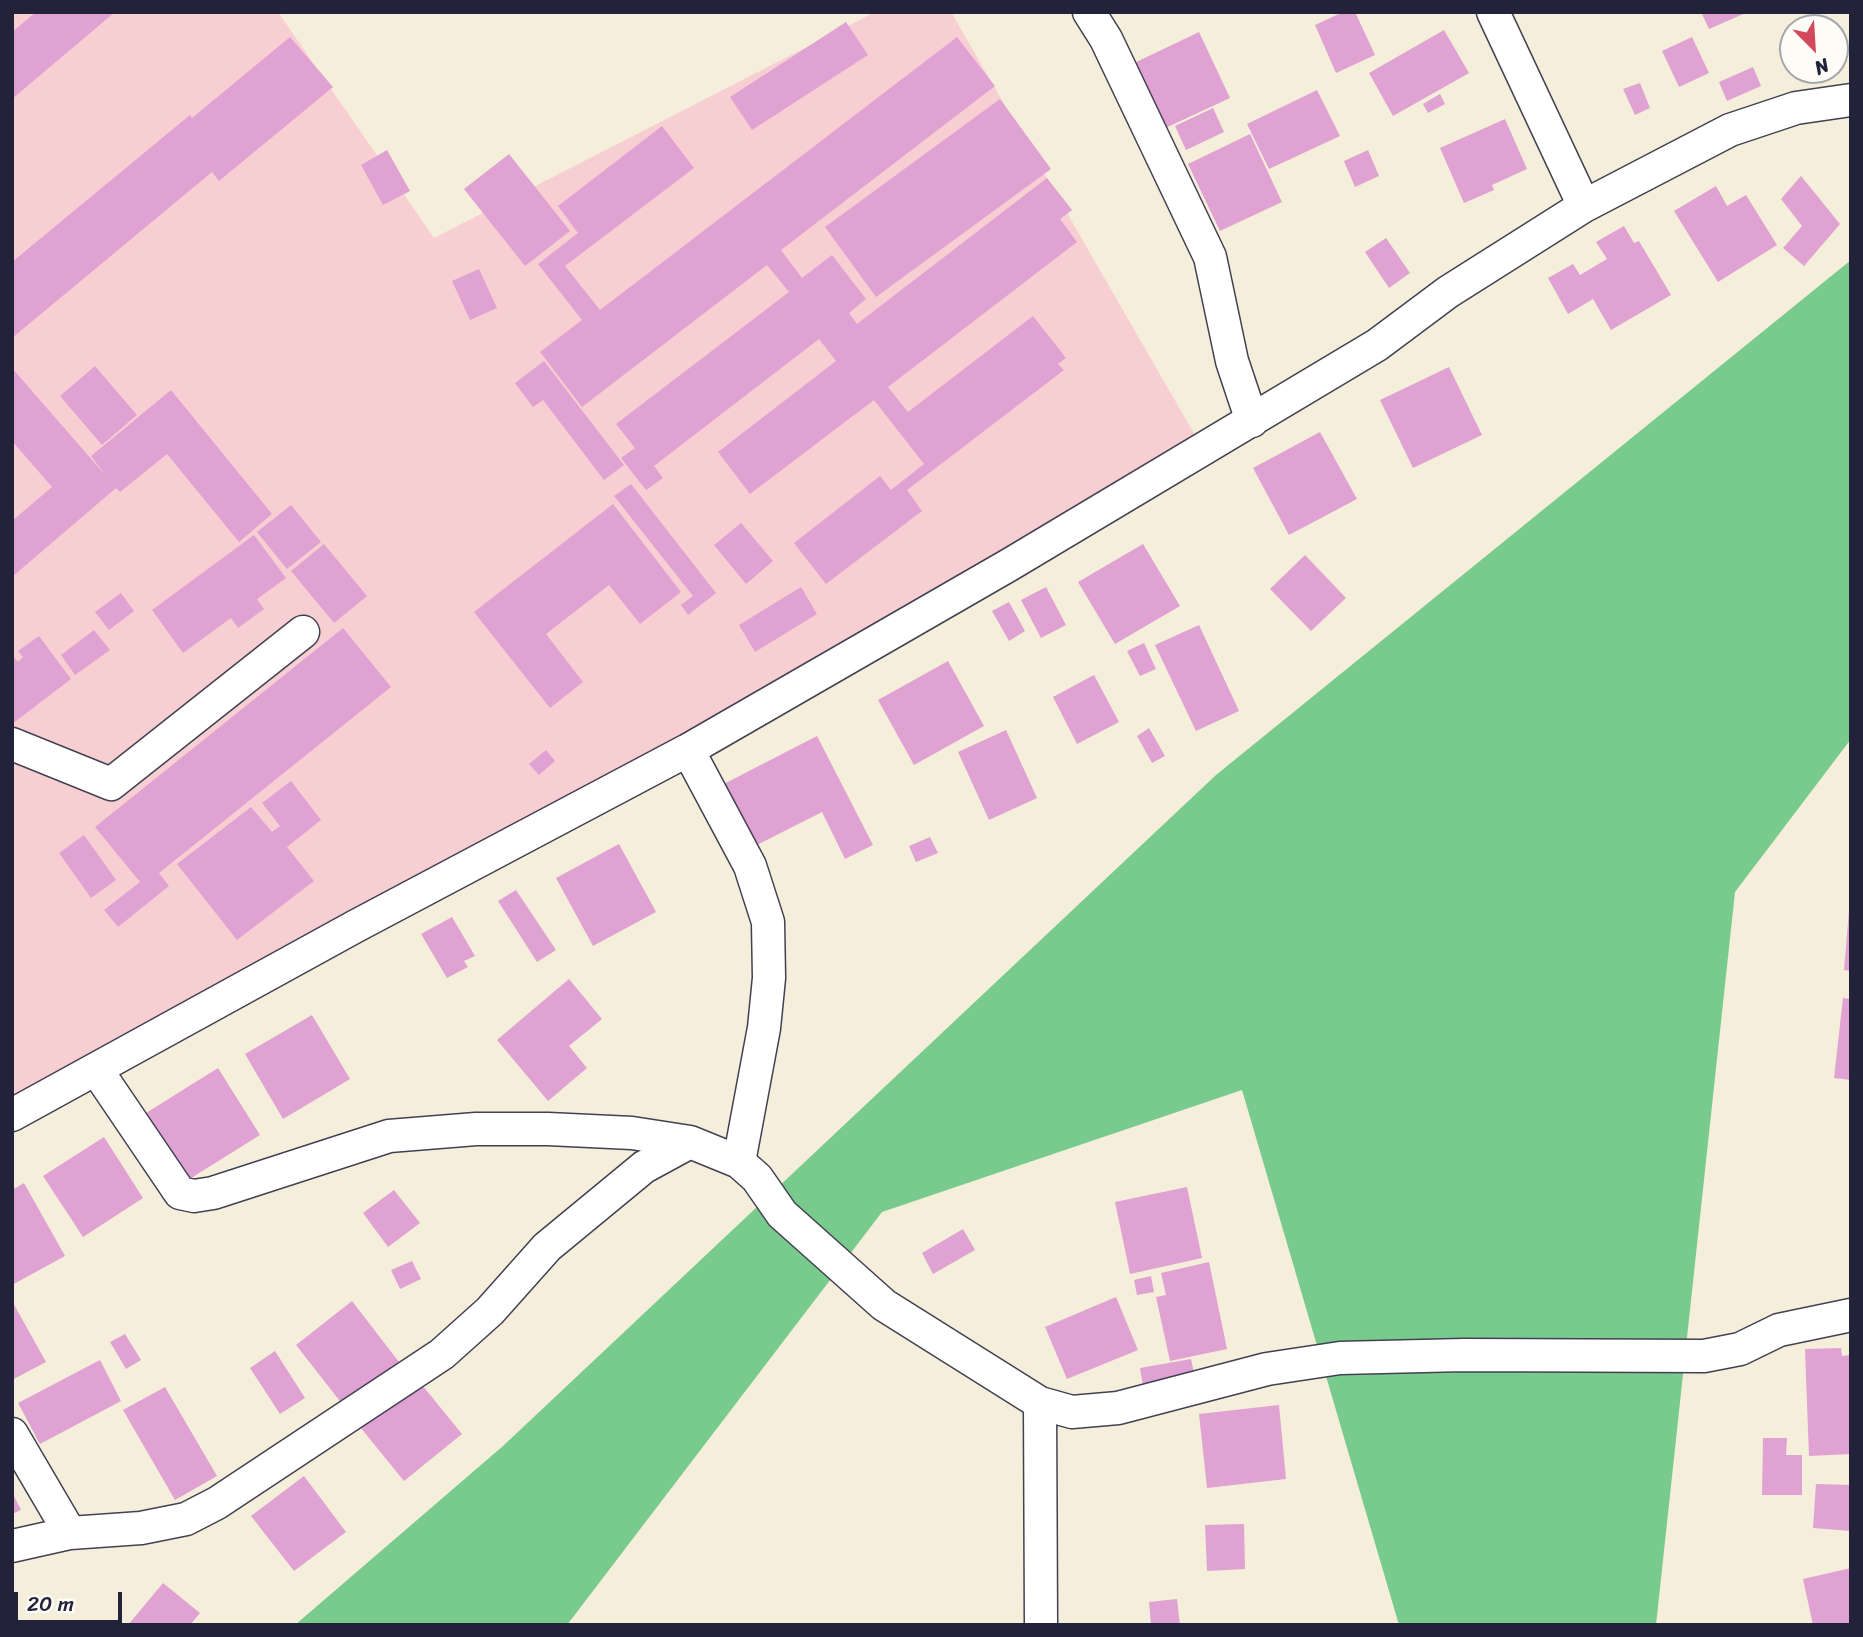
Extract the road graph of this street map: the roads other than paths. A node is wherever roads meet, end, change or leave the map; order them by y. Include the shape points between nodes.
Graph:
1 (1089, 12) edge
2 (1493, 12) edge
3 (1851, 100) edge
4 (1584, 206) junction
5 (1252, 421) junction
6 (303, 632) dead end
7 (12, 744) edge
8 (688, 750) junction
9 (96, 1069) junction
10 (12, 1115) edge
11 (690, 1142) junction
12 (739, 1161) junction
13 (1851, 1315) edge
14 (1040, 1403) junction
15 (12, 1434) edge
16 (70, 1533) junction
17 (12, 1545) edge
18 (1041, 1625) edge

1 - 5 street via 1210,257 1232,361
2 - 4 street
3 - 4 street via 1796,108 1730,131
4 - 5 street via 1448,292 1377,345
5 - 8 street
6 - 7 street via 111,783
8 - 9 street
8 - 12 street via 750,866 768,922 764,1028
9 - 10 street
9 - 11 street via 180,1193 194,1196 389,1136 548,1129 632,1133
11 - 12 street
11 - 16 street via 644,1167 547,1247 490,1311 442,1354 217,1503 186,1518 141,1528
12 - 14 street via 782,1214 884,1305
13 - 14 street via 1779,1330 1740,1349 1704,1356 1340,1358 1267,1369 1118,1408 1072,1412
14 - 18 street
15 - 16 street
16 - 17 street

